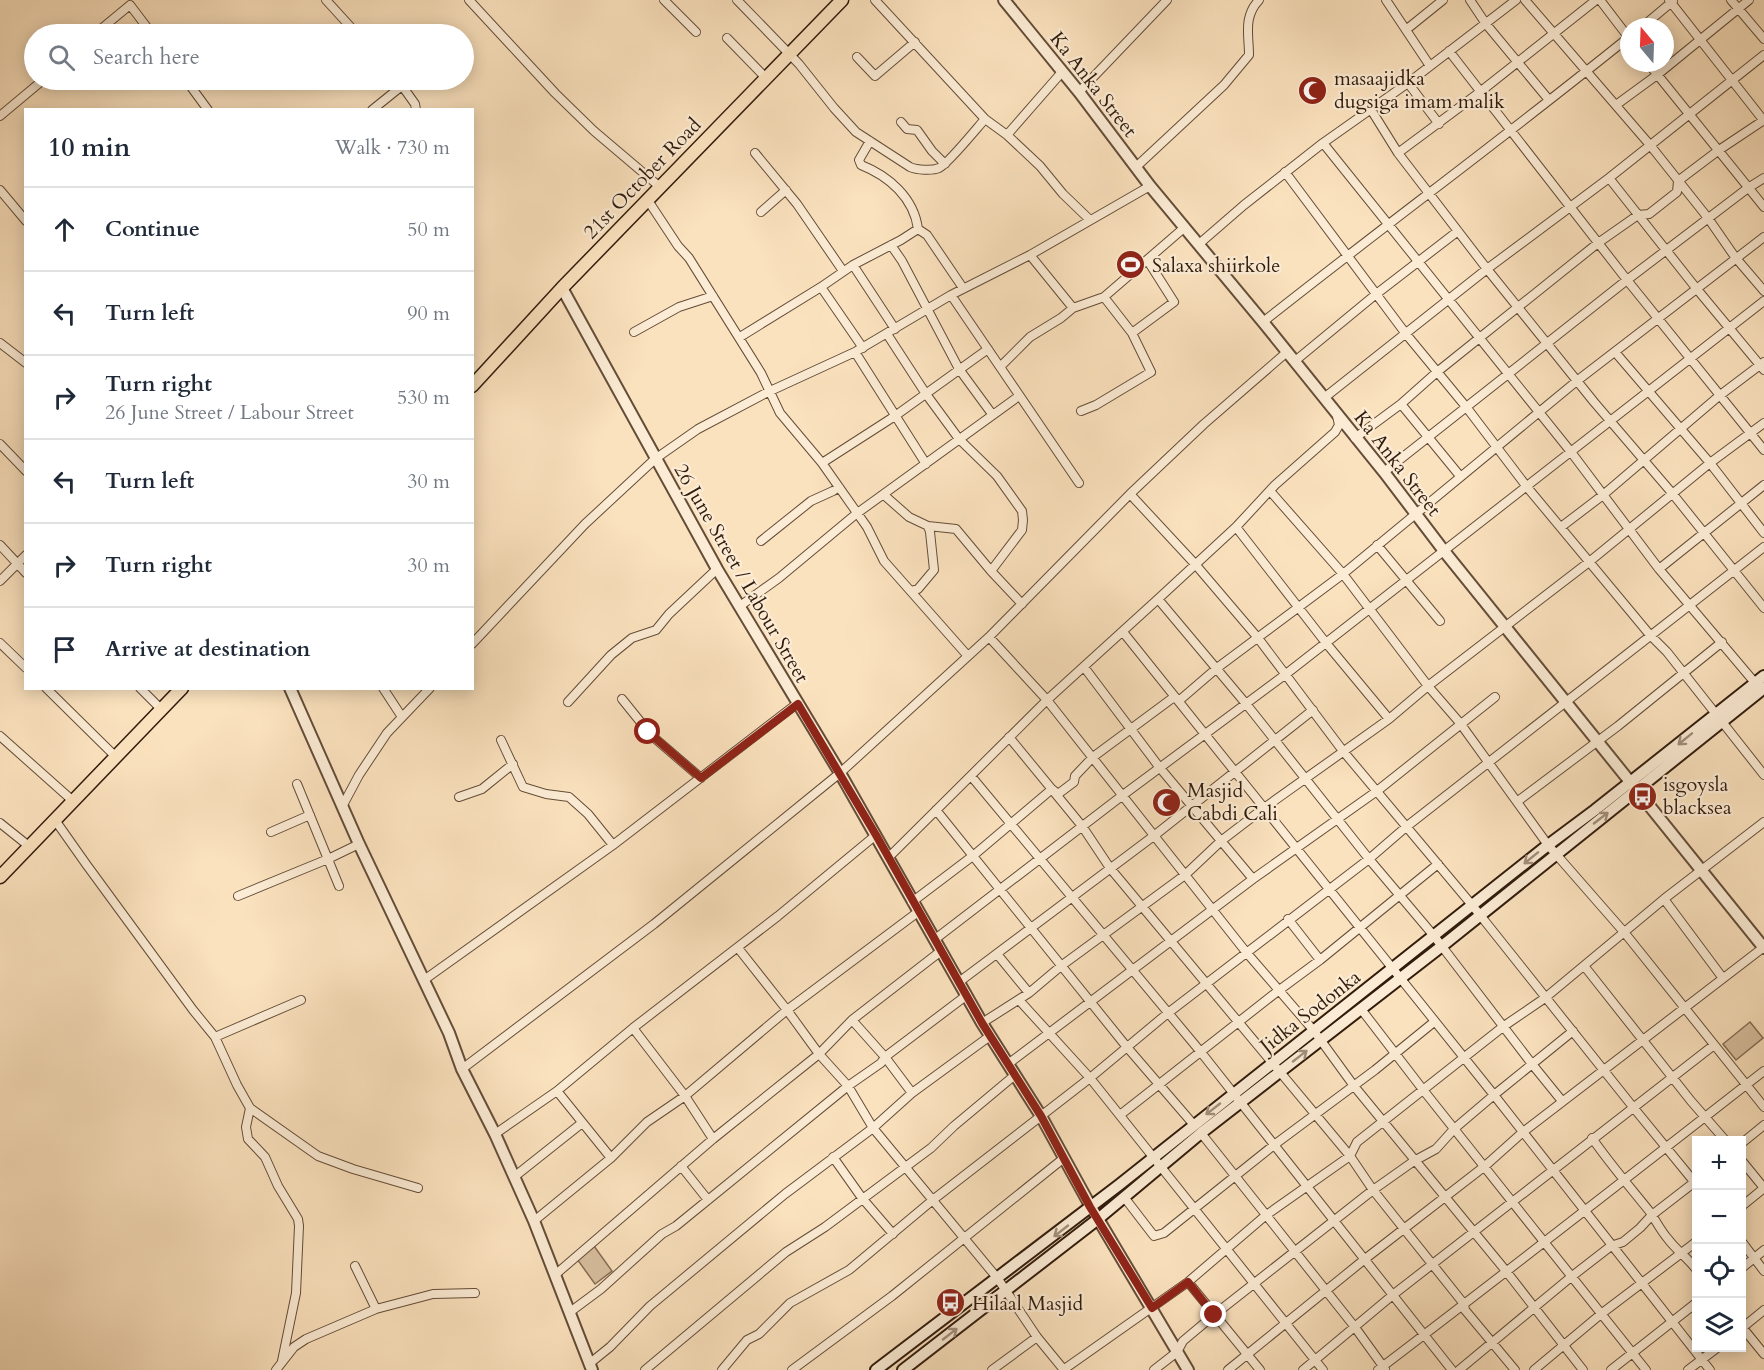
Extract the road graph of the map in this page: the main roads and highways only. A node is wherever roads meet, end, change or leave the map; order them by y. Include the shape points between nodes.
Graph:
1 (842, 0) edge
2 (474, 384) edge
3 (180, 690) edge
4 (0, 877) edge

1 - 2 main road, 21st October Road via 647,199
3 - 4 main road

